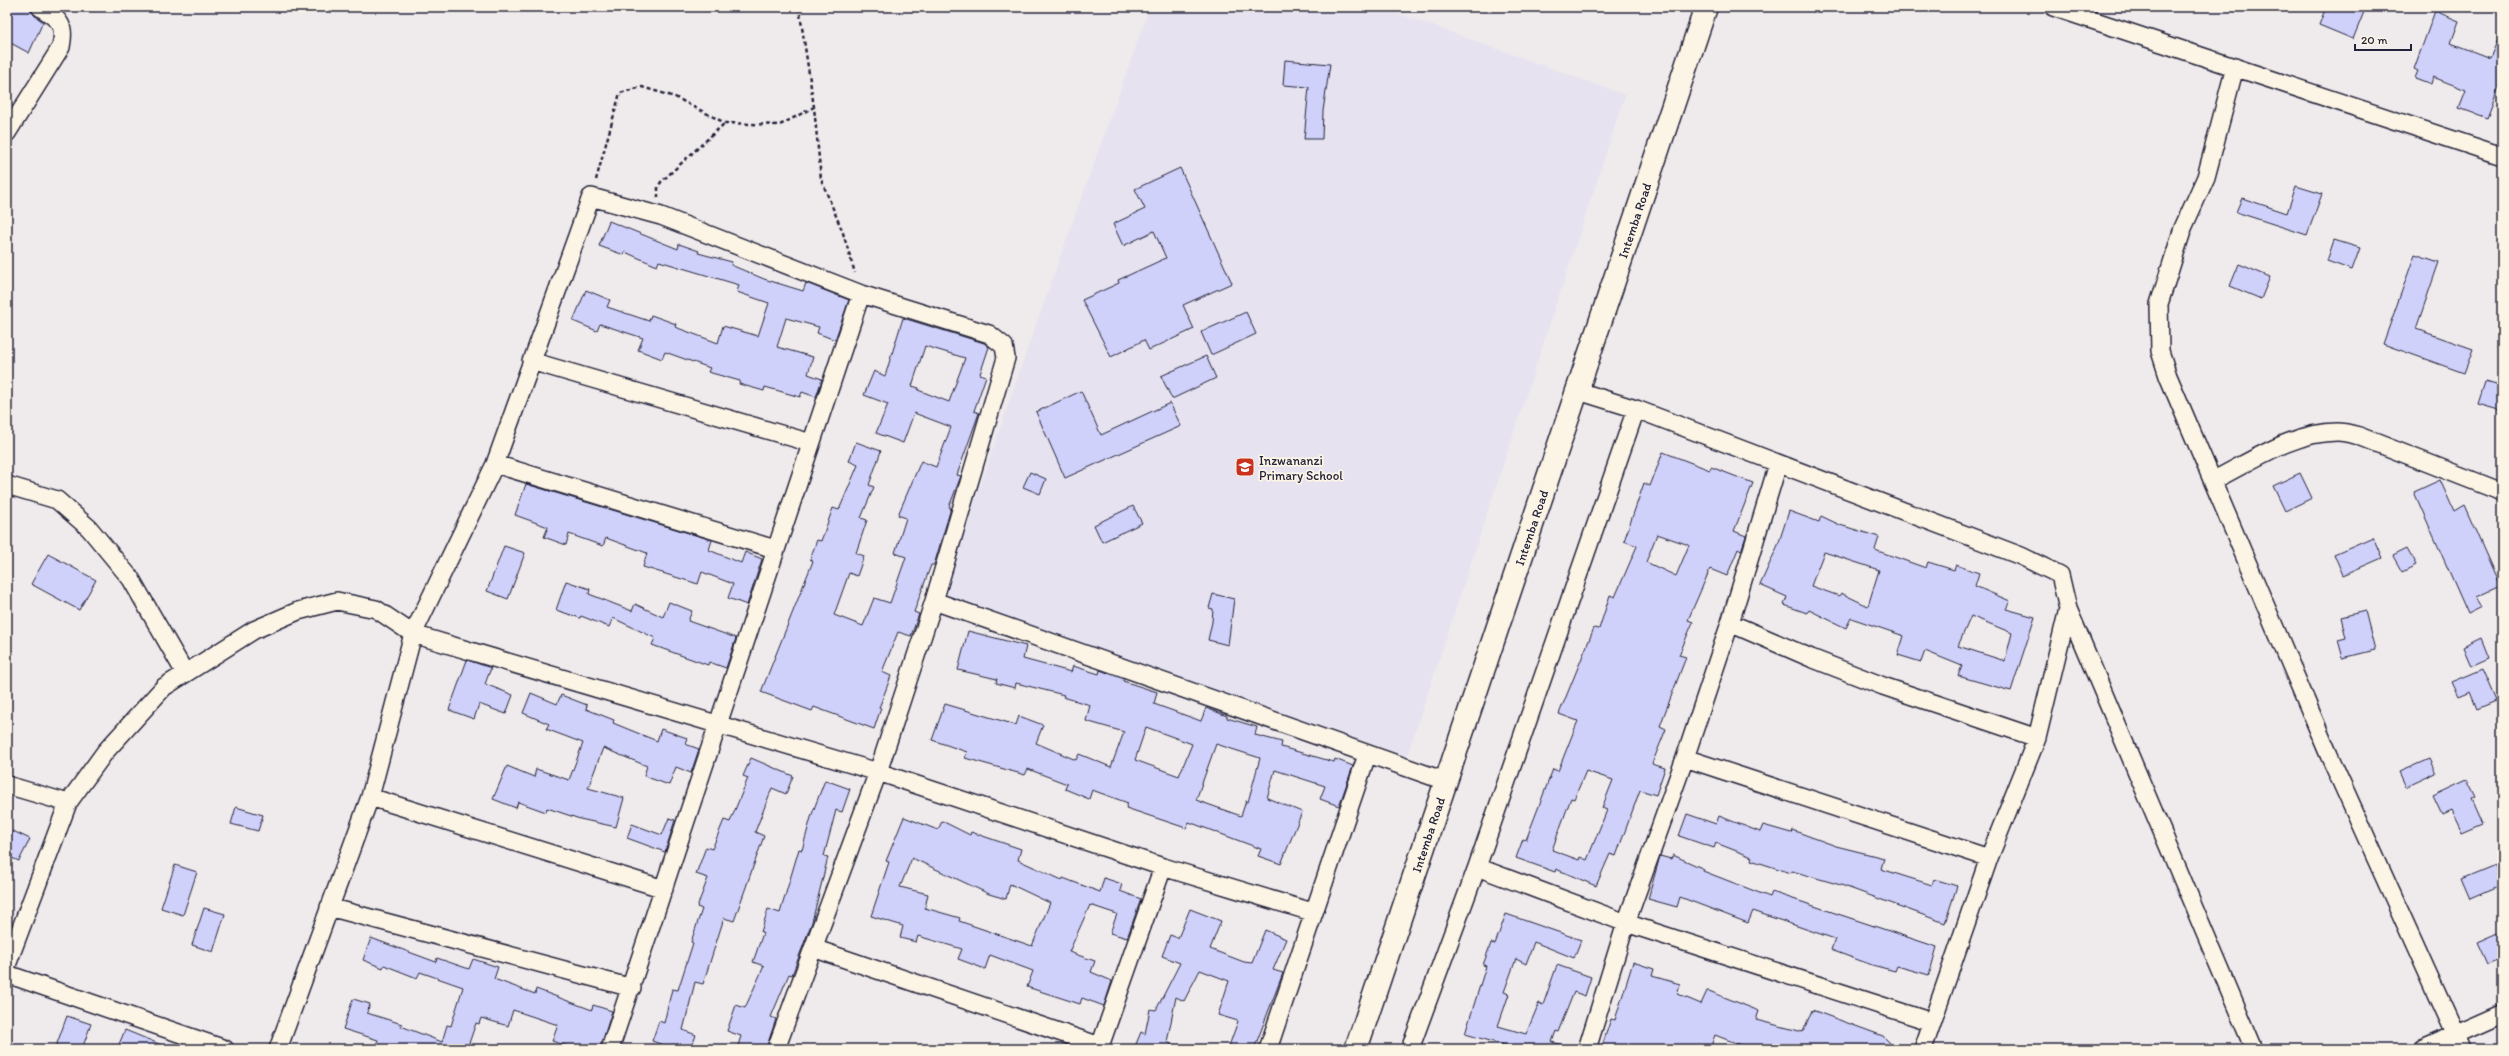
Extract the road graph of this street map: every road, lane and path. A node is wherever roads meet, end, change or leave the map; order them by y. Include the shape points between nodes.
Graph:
1 (40, 7) edge
2 (800, 7) edge
3 (1706, 7) edge
4 (2053, 7) edge
5 (2235, 67) junction
6 (814, 107) junction
7 (725, 123) junction
8 (7, 133) edge
9 (2502, 156) edge
10 (591, 198) junction
11 (661, 216) junction
12 (861, 294) junction
13 (531, 361) junction
14 (1576, 390) junction
15 (1636, 409) junction
16 (811, 443) junction
17 (495, 464) junction
18 (1778, 464) junction
19 (2214, 480) junction
20 (7, 485) edge
21 (2498, 491) edge
22 (2502, 506) edge
23 (775, 548) junction
24 (934, 601) junction
25 (2068, 609) junction
26 (1730, 622) junction
27 (413, 634) junction
28 (185, 673) junction
29 (720, 725) junction
30 (2036, 738) junction
31 (1367, 754) junction
32 (1685, 758) junction
33 (878, 772) junction
34 (1445, 781) junction
35 (7, 785) edge
36 (370, 797) junction
37 (68, 803) junction
38 (1989, 858) junction
39 (1163, 867) junction
40 (1477, 867) junction
41 (664, 889) junction
42 (329, 907) junction
43 (1312, 912) junction
44 (1626, 923) junction
45 (813, 948) junction
46 (7, 965) edge
47 (7, 974) edge
48 (632, 988) junction
49 (2502, 1014) edge
50 (1932, 1022) junction
51 (2459, 1042) edge
52 (185, 1043) edge
53 (1099, 1047) edge
54 (225, 1049) edge
55 (278, 1049) edge
56 (610, 1049) edge
57 (776, 1049) edge
58 (1268, 1049) edge
59 (1356, 1049) edge
60 (1410, 1049) edge
61 (1587, 1049) edge
62 (1923, 1049) edge
63 (2254, 1049) edge
64 (2423, 1049) edge

1 - 8 street via 58,19 64,31 61,47
2 - 6 path
3 - 14 street, Intemba Road
4 - 5 street
5 - 9 street
5 - 19 street via 2206,178 2168,272 2159,311 2160,351 2168,376
6 - 7 path via 780,125
6 - 12 path via 821,179 843,233
7 - 10 path via 675,97 642,88 620,93
7 - 11 path via 661,182 657,195
10 - 11 street
10 - 13 street
11 - 12 street
12 - 16 street
12 - 24 street via 989,334 1004,346 1006,358
13 - 16 street
13 - 17 street
14 - 15 street
14 - 34 street, Intemba Road
15 - 18 street
15 - 40 street
16 - 23 street
17 - 23 street
17 - 27 street
18 - 25 street via 2054,570 2060,574
18 - 26 street
19 - 21 street via 2280,446 2308,436 2338,432 2358,436
19 - 51 street via 2330,755
20 - 28 street via 57,500 89,528 131,579
21 - 22 street
23 - 29 street
24 - 31 street
24 - 33 street
25 - 30 street
25 - 63 street
26 - 30 street via 1882,686
26 - 32 street
27 - 28 street via 376,609 337,601 298,611 254,630
27 - 29 street
27 - 36 street
28 - 37 street via 164,687 105,752
29 - 33 street
29 - 41 street
30 - 38 street
31 - 34 street
31 - 43 street
32 - 38 street
32 - 44 street
33 - 39 street
33 - 45 street
34 - 59 street, Intemba Road
35 - 37 street
36 - 41 street
36 - 42 street
37 - 46 street
38 - 50 street
39 - 43 street
39 - 53 street
40 - 44 street
40 - 60 street
41 - 48 street
42 - 48 street
42 - 55 street
43 - 58 street
44 - 50 street
44 - 61 street
45 - 53 street
45 - 57 street
47 - 52 street
48 - 56 street
49 - 51 street
50 - 62 street
51 - 64 street
52 - 54 street

